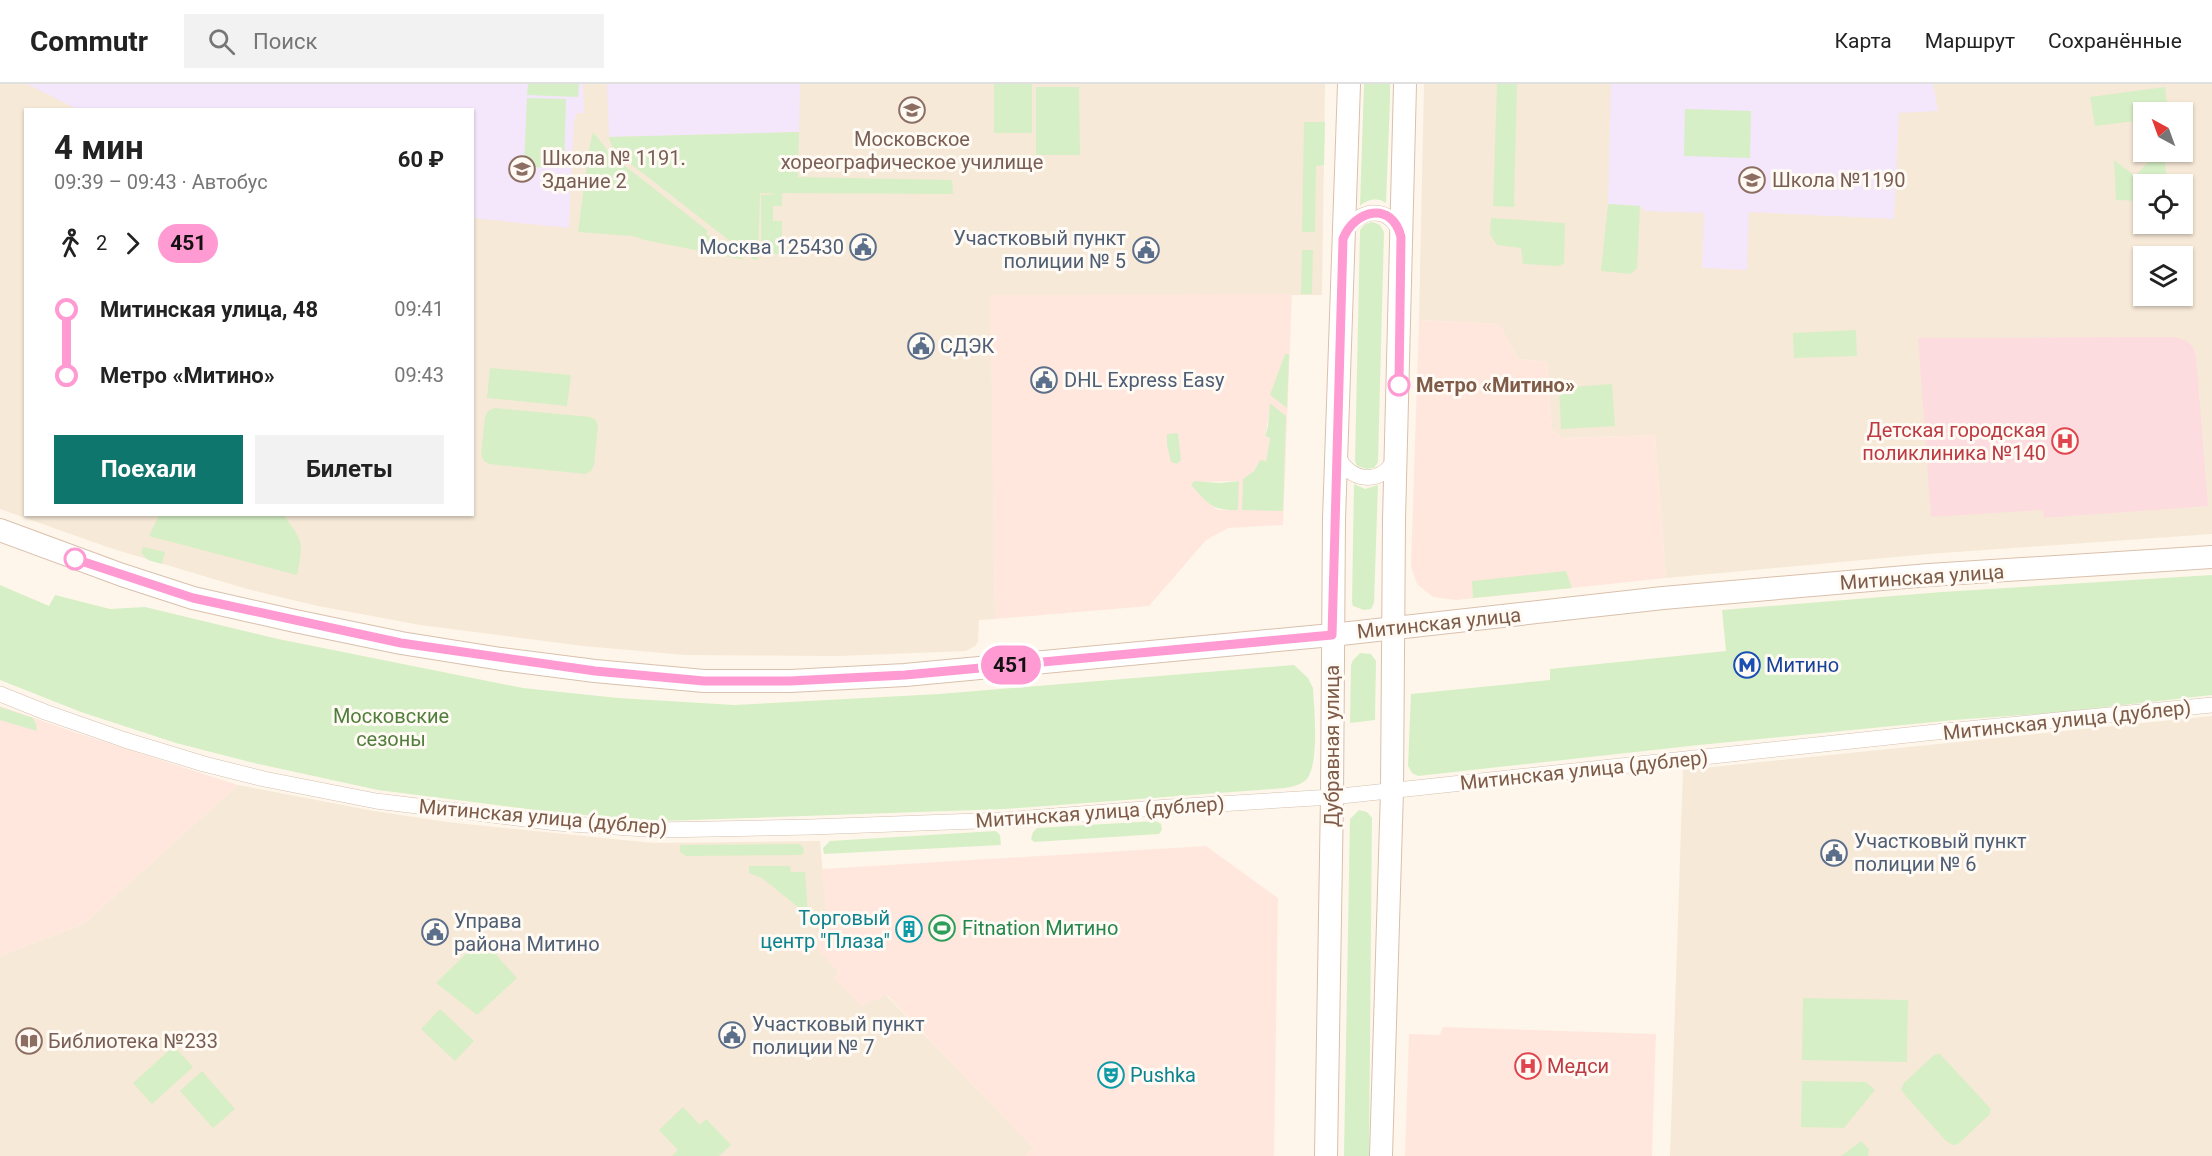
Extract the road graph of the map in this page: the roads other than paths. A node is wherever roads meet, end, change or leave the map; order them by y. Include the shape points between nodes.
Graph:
1 (1349, 84) edge
2 (1405, 84) edge
3 (1343, 239) junction
4 (1401, 241) junction
5 (1336, 450) junction
6 (1397, 452) junction
7 (0, 530) edge
8 (2212, 557) edge
9 (1393, 628) junction
10 (1332, 635) junction
11 (0, 694) edge
12 (2212, 705) edge
13 (1392, 790) junction
14 (1332, 797) junction
15 (1326, 1156) edge
16 (1381, 1156) edge

1 - 3 main road, Дубравная улица
2 - 4 main road
3 - 4 street via 1351,223 1375,213 1392,220
3 - 5 main road, Дубравная улица
4 - 6 main road
5 - 6 street via 1346,469 1365,477 1386,471
5 - 10 main road, Дубравная улица
6 - 9 main road
7 - 10 main road, Митинская улица via 193,598 295,621 501,658 700,681 905,675
8 - 9 main road, Митинская улица via 1929,575 1664,598
9 - 10 main road, Митинская улица
9 - 13 main road
10 - 14 main road, Дубравная улица
11 - 14 street, Митинская улица (дублер) via 125,740 264,779 376,801 568,824 659,830 811,827 1015,819
12 - 13 street, Митинская улица (дублер)
13 - 14 street, Митинская улица (дублер)
13 - 16 main road
14 - 15 main road, Дубравная улица

